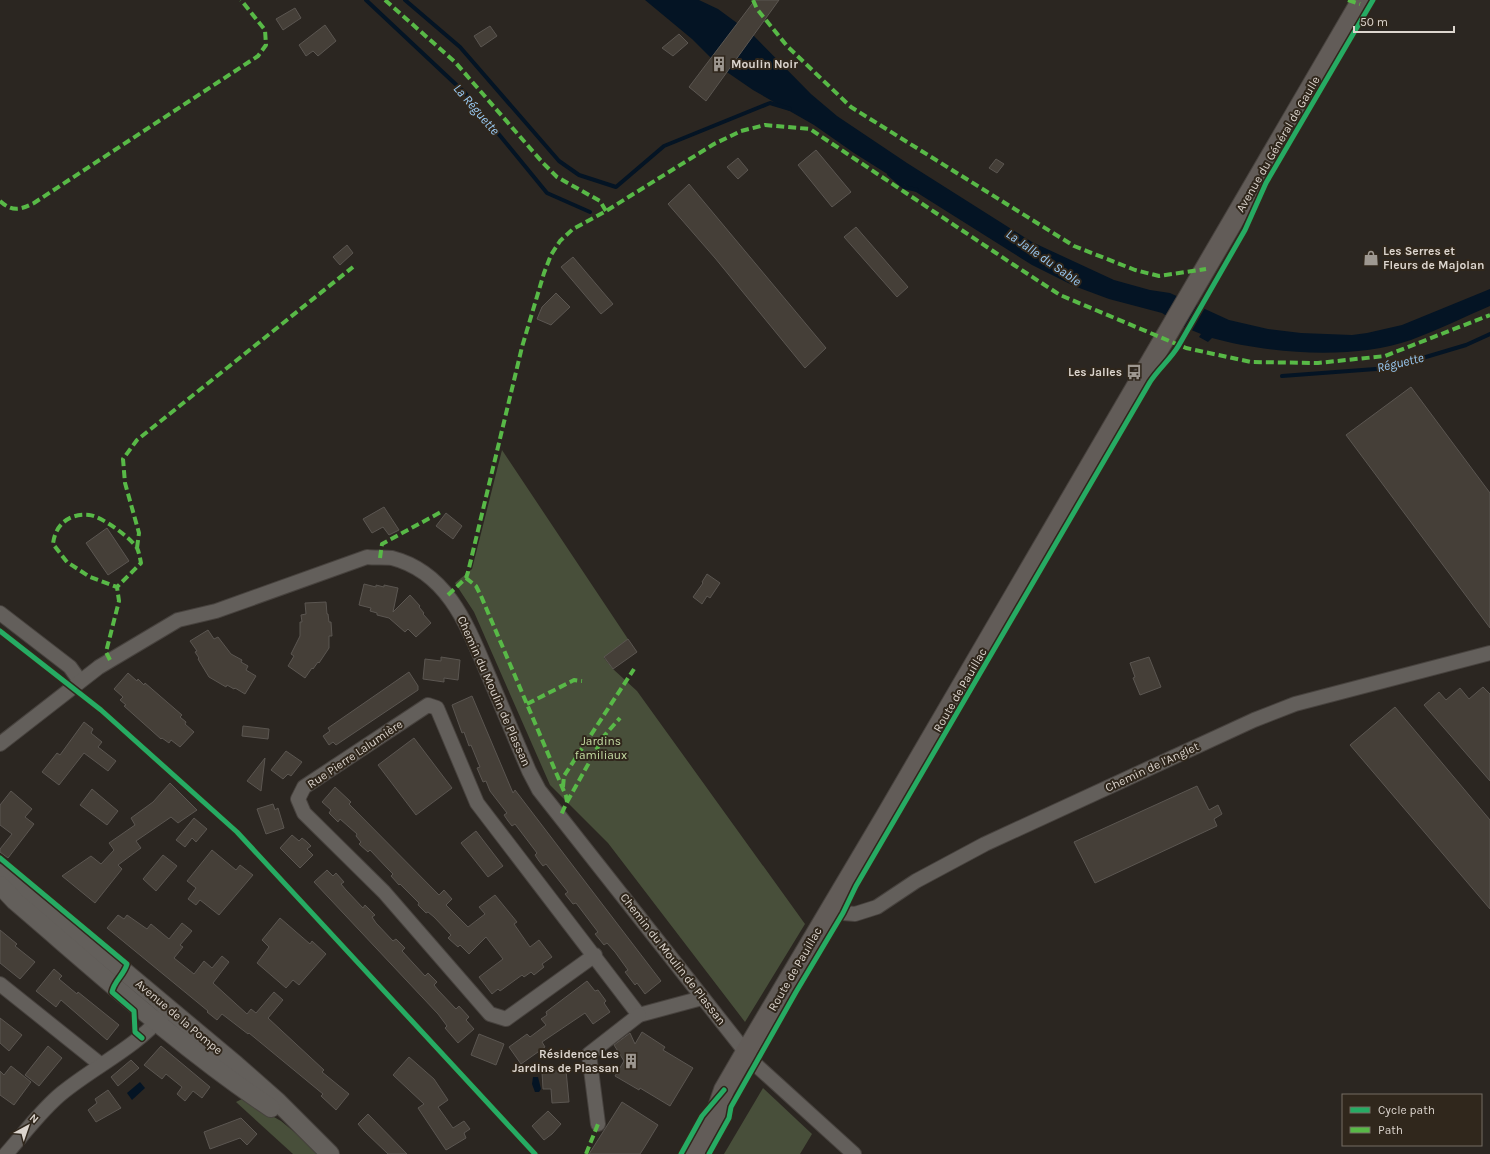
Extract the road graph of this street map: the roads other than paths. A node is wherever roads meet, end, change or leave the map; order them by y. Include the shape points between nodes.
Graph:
1 (1362, 0) edge
2 (1194, 289) joint
3 (0, 613) edge
4 (1490, 653) edge
5 (80, 681) junction
6 (0, 744) edge
7 (0, 873) edge
8 (0, 885) edge
9 (832, 905) junction
10 (595, 955) junction
11 (0, 984) edge
12 (702, 998) junction
13 (169, 1008) junction
14 (639, 1015) junction
15 (158, 1022) junction
16 (746, 1052) junction
17 (100, 1064) junction
18 (724, 1090) junction
19 (598, 1124) dead end
20 (313, 1139) junction
21 (6, 1154) edge
22 (330, 1154) edge
23 (681, 1154) edge
24 (694, 1154) edge
25 (854, 1154) edge

1 - 2 main road, Avenue du Général de Gaulle
2 - 9 main road, Route de Pauillac
3 - 5 street via 70,667
4 - 9 street, Chemin de l'Anglet via 1295,704 1254,720 985,844 916,881 877,907 855,914 843,913
5 - 6 street, Chemin du Moulin de Plassan
5 - 12 street, Chemin du Moulin de Plassan via 178,620 216,611 367,557 390,558 408,564 430,577 448,595 466,622 539,790
7 - 13 street, Avenue de la Pompe via 27,890
8 - 15 street, Avenue de la Pompe via 15,901
9 - 16 main road, Route de Pauillac
10 - 10 street, Rue Pierre Lalumière via 478,803 437,708 428,706 304,787 298,799 304,813 384,892 490,1014 506,1019
10 - 14 street, Rue Pierre Lalumière
11 - 17 street
12 - 14 street
12 - 16 street, Chemin du Moulin de Plassan
13 - 15 street
13 - 20 street, Avenue de la Pompe via 273,1098
14 - 19 street via 589,1054
15 - 17 street via 142,1038
15 - 20 street, Avenue de la Pompe via 224,1077
16 - 18 main road, Route de Pauillac
16 - 25 street, Chemin du Moulin de Plassan via 755,1064
17 - 21 street via 57,1098
18 - 23 main road, Route de Pauillac via 702,1116
18 - 24 main road, Route de Pauillac via 712,1122
20 - 22 street, Avenue de la Pompe

